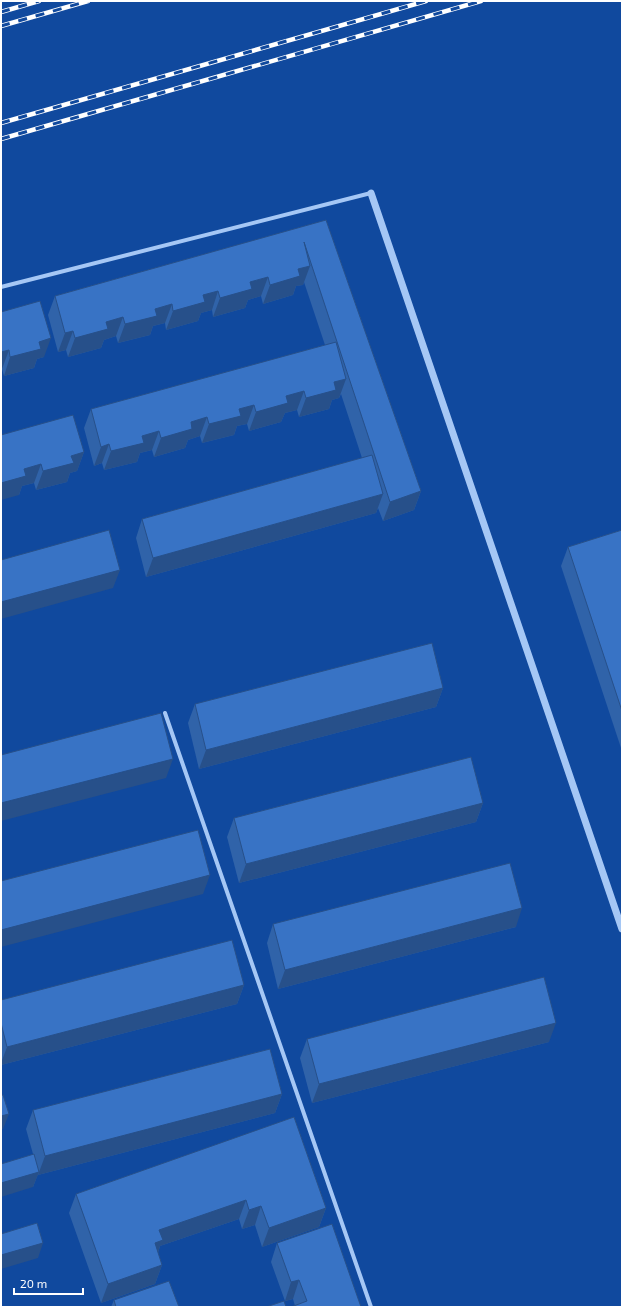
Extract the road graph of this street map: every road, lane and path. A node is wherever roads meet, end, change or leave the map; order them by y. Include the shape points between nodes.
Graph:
1 (371, 193) joint
2 (1, 287) edge
3 (165, 713) dead end
4 (622, 929) edge
5 (371, 1307) edge

1 - 2 street
1 - 4 street
3 - 5 street

